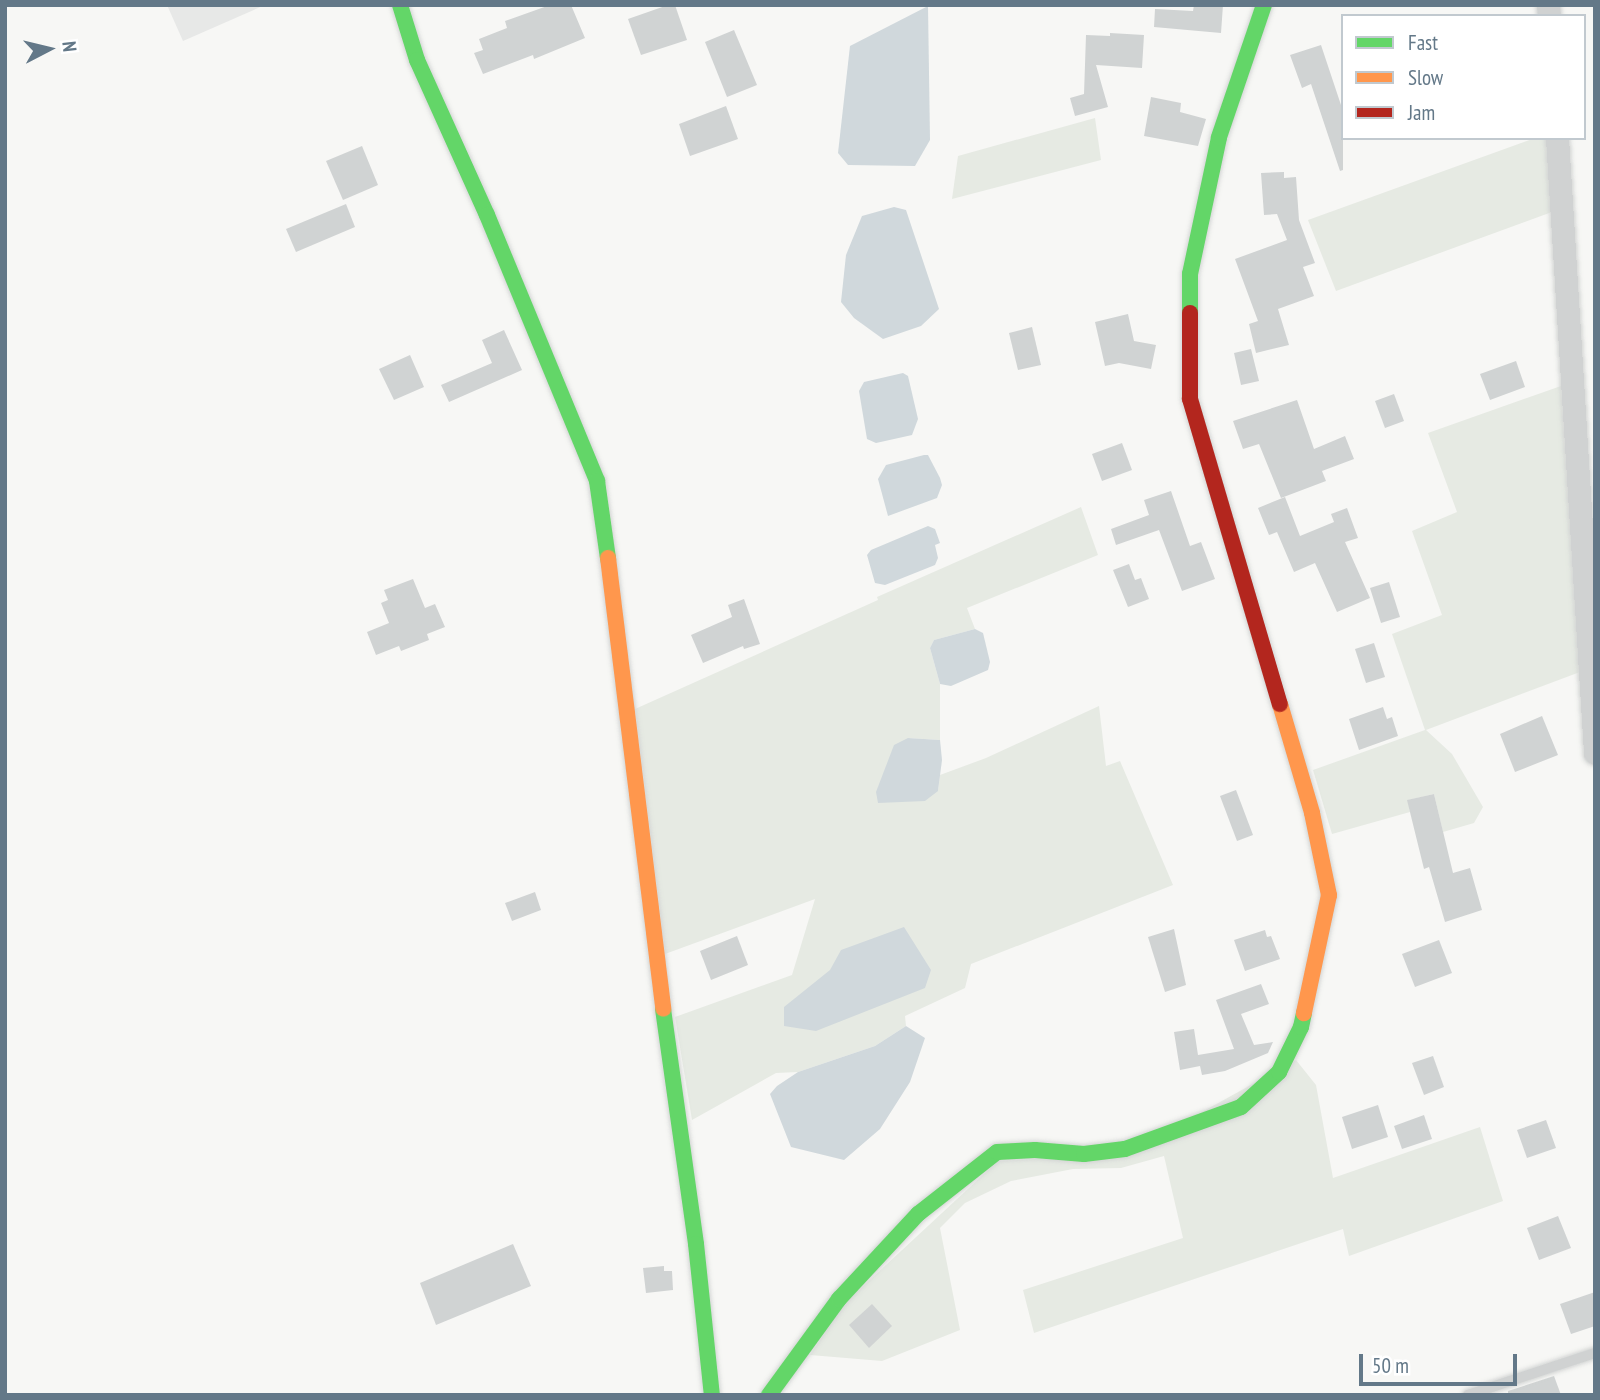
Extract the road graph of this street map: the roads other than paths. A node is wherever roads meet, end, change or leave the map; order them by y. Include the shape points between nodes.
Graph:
1 (400, 5) edge
2 (1264, 5) edge
3 (1558, 140) edge
4 (1595, 753) edge
5 (1595, 1353) edge
6 (712, 1395) edge
7 (769, 1395) edge
8 (1468, 1395) edge

1 - 6 street via 417,60 498,240 597,481
2 - 7 street via 1219,137 1190,274 1190,400 1312,813 1329,895 1301,1027 1279,1072 1241,1107 1125,1149 1084,1154 997,1152 948,1188 892,1242 839,1299
3 - 4 street
5 - 8 lane

